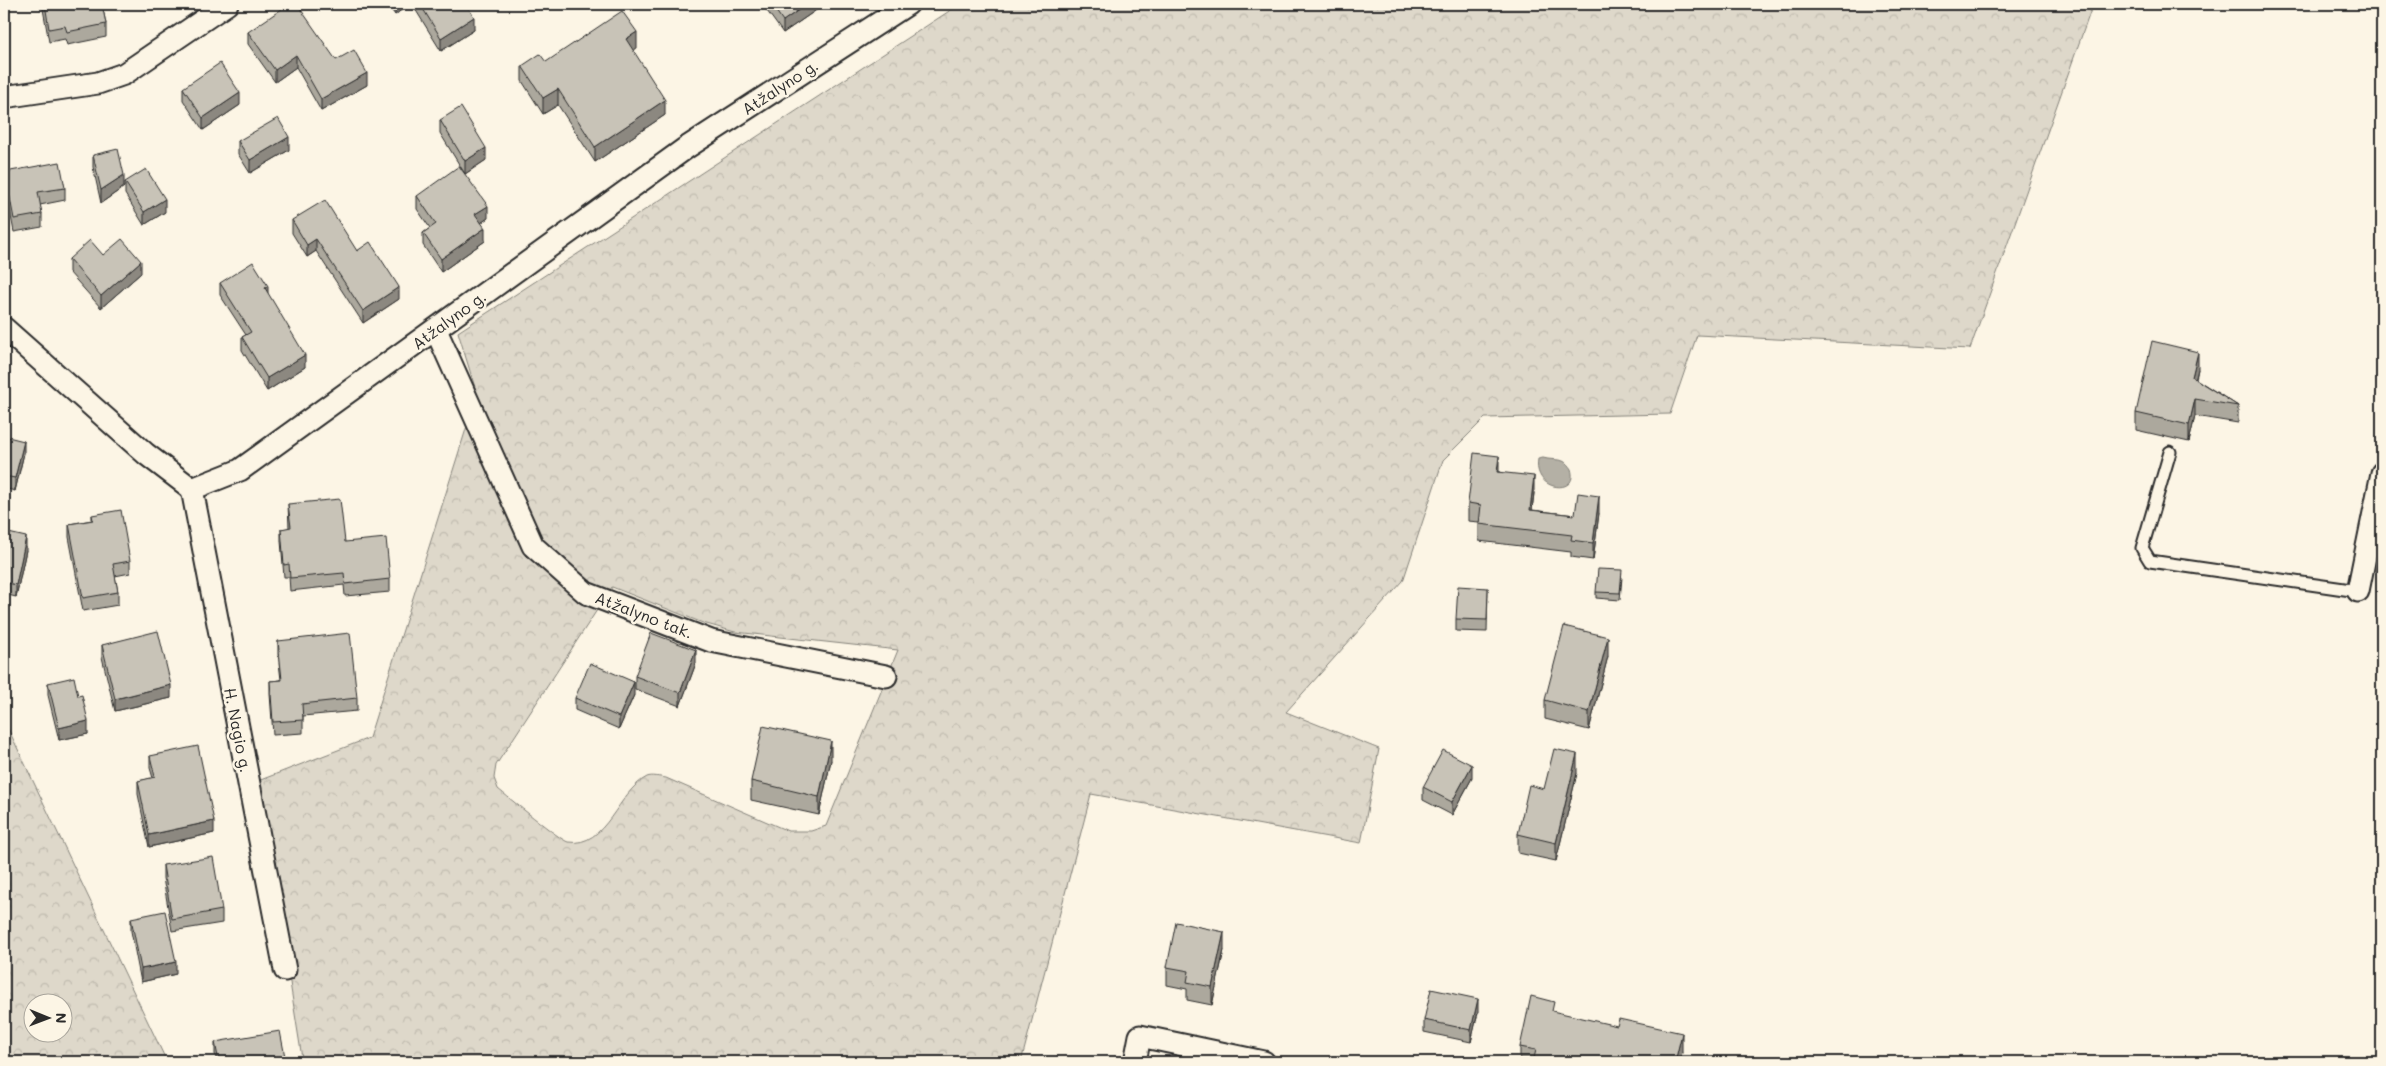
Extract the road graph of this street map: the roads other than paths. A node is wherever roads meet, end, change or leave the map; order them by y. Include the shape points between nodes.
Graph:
1 (227, 4) edge
2 (908, 4) edge
3 (4, 97) edge
4 (4, 328) edge
5 (436, 330) junction
6 (2170, 452) dead end
7 (2382, 474) edge
8 (192, 489) junction
9 (2358, 591) joint
10 (886, 676) dead end
11 (284, 970) dead end
12 (1135, 1062) edge
13 (1264, 1062) edge

1 - 3 street via 124,74 98,83
2 - 5 street, Atžalyno g. via 686,148
4 - 8 street via 146,454
5 - 8 street, Atžalyno g. via 240,470
5 - 10 street, Atžalyno tak. via 533,546 586,593 711,641
6 - 9 lane via 2142,548 2150,561
7 - 9 street
8 - 11 street, H. Nagio g.
12 - 13 street via 1140,1036

